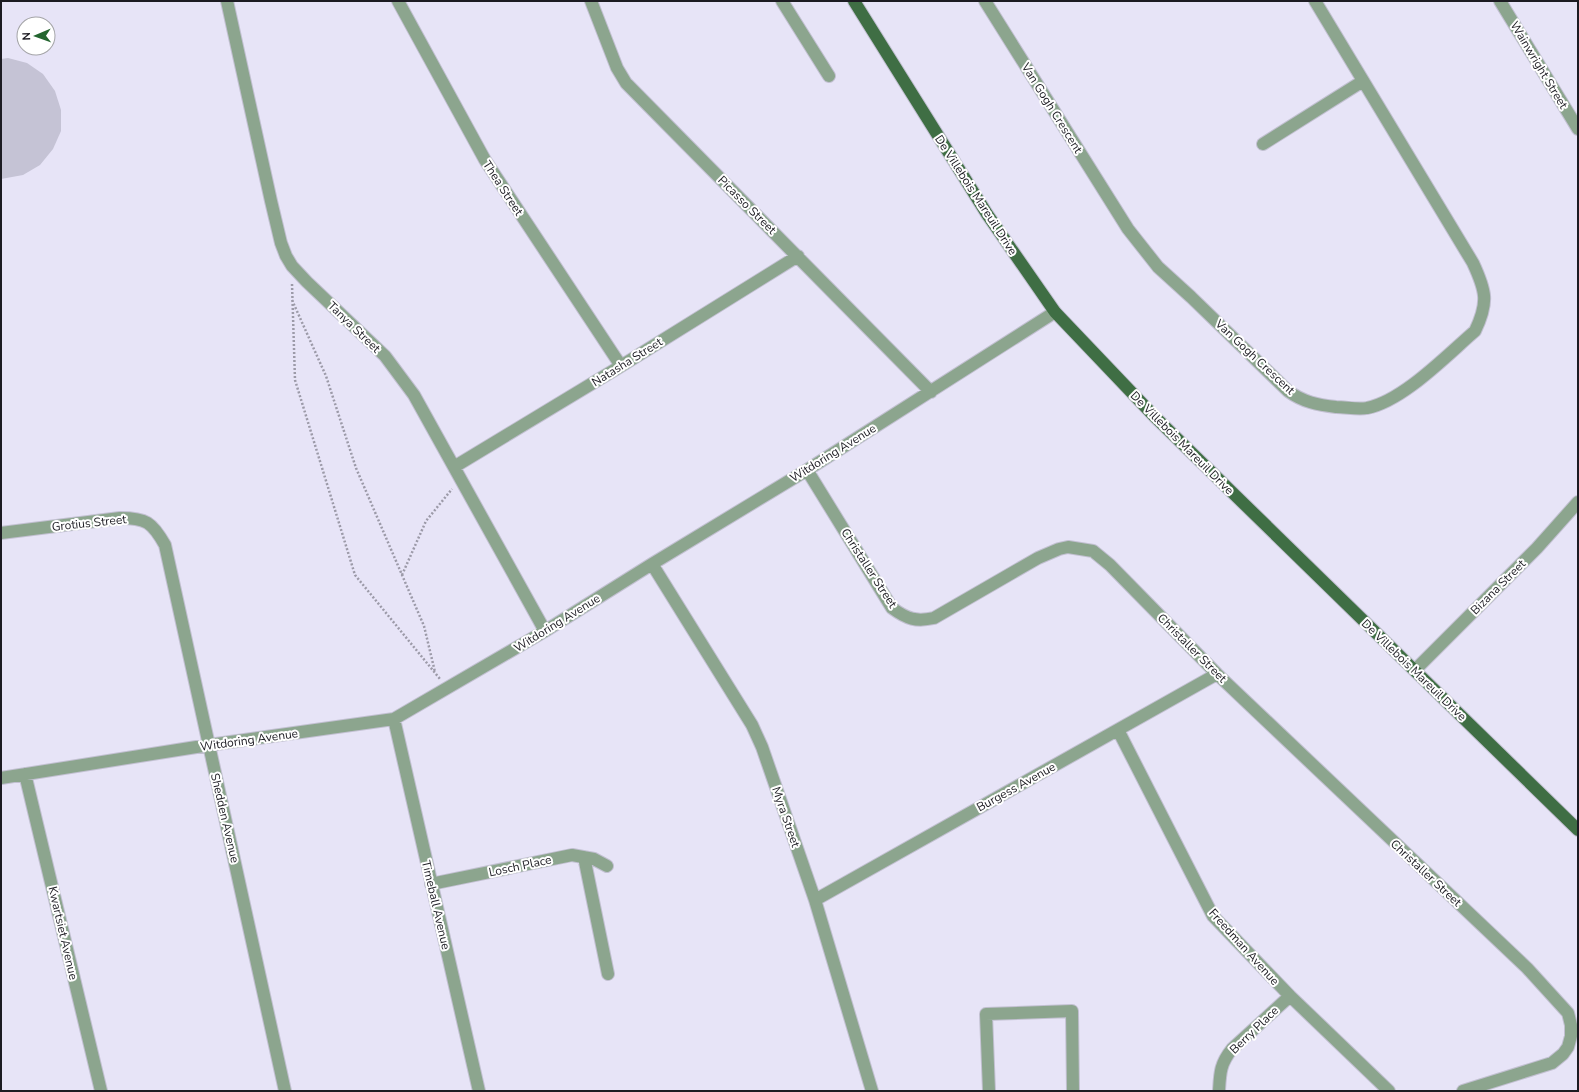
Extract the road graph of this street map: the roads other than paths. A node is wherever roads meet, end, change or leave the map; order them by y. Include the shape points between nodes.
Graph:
1 (227, 1) edge
2 (398, 1) edge
3 (591, 1) edge
4 (782, 1) edge
5 (854, 1) edge
6 (985, 1) edge
7 (1314, 1) edge
8 (1500, 1) edge
9 (829, 76) dead end
10 (1363, 81) junction
11 (1578, 129) edge
12 (1263, 144) dead end
13 (798, 256) junction
14 (1055, 312) junction
15 (621, 366) junction
16 (931, 392) junction
17 (454, 467) junction
18 (807, 470) junction
19 (1578, 502) edge
20 (1, 534) edge
21 (165, 545) joint
22 (652, 564) junction
23 (544, 632) junction
24 (1415, 670) junction
25 (1217, 674) junction
26 (394, 719) junction
27 (1118, 730) junction
28 (209, 745) junction
29 (26, 774) junction
30 (1, 778) edge
31 (1578, 830) edge
32 (584, 857) junction
33 (607, 866) dead end
34 (431, 884) junction
35 (815, 900) junction
36 (608, 974) dead end
37 (1290, 996) junction
38 (101, 1091) edge
39 (285, 1091) edge
40 (479, 1091) edge
41 (872, 1091) edge
42 (989, 1091) edge
43 (1073, 1091) edge
44 (1219, 1091) edge
45 (1389, 1091) edge
46 (1463, 1091) edge

1 - 17 street, Tanya Street via 281,244 292,266 385,356 414,395
2 - 15 street, Thea Street via 485,160
3 - 13 street, Picasso Street via 617,68 626,83
4 - 9 street
5 - 14 main road, De Villebois Mareuil Drive via 987,214
6 - 10 street, Van Gogh Crescent via 1128,229 1158,267 1288,391 1311,403 1365,408 1386,403 1410,387 1475,331 1481,319 1485,300 1483,284 1473,263
7 - 10 street, Van Gogh Crescent
8 - 11 street, Wainwright Street
10 - 12 street
13 - 15 street, Natasha Street
13 - 16 street, Picasso Street
14 - 16 street, Witdoring Avenue
14 - 24 main road, De Villebois Mareuil Drive via 1155,417
15 - 17 street, Natasha Street
16 - 18 street, Witdoring Avenue
17 - 23 street, Tanya Street
18 - 22 street, Witdoring Avenue
18 - 25 street, Christaller Street via 892,608 903,617 923,620 934,618 1038,558 1068,547 1084,549 1093,551 1110,565
19 - 24 street, Bizana Street via 1537,548
20 - 21 street, Grotius Street via 137,518 151,525
21 - 28 street, Shedden Avenue
22 - 23 street, Witdoring Avenue
22 - 35 street, Myra Street via 752,726
23 - 26 street, Witdoring Avenue
24 - 31 main road, De Villebois Mareuil Drive
25 - 27 street, Burgess Avenue
25 - 46 street, Christaller Street via 1527,968 1568,1013 1571,1025 1568,1047 1552,1063
26 - 28 street, Witdoring Avenue
26 - 34 street, Timeball Avenue
27 - 35 street, Burgess Avenue
27 - 37 street, Freedman Avenue via 1213,916
28 - 29 street, Witdoring Avenue
28 - 39 street, Shedden Avenue
29 - 30 street, Witdoring Avenue
29 - 38 street, Kwartsiet Avenue
32 - 33 street, Losch Place
32 - 34 street, Losch Place via 572,855
32 - 36 street
34 - 40 street, Timeball Avenue
35 - 41 street, Myra Street
37 - 44 street, Berry Place via 1225,1058 1221,1068
37 - 45 street, Freedman Avenue
42 - 43 street via 986,1014 1072,1011

